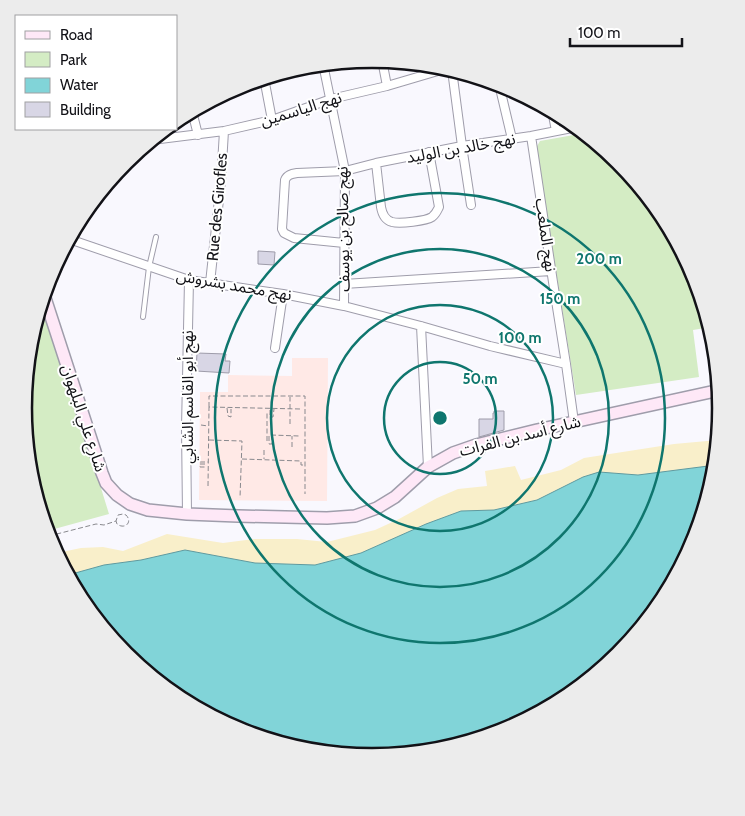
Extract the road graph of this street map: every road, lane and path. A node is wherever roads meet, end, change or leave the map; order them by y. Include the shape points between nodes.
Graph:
1 (384, 69) edge
2 (325, 72) edge
3 (430, 73) edge
4 (453, 78) edge
5 (265, 85) edge
6 (387, 86) junction
7 (501, 93) edge
8 (331, 99) junction
9 (194, 119) edge
10 (272, 120) junction
11 (554, 121) edge
12 (567, 129) edge
13 (224, 130) junction
14 (556, 131) junction
15 (198, 135) junction
16 (531, 136) junction
17 (166, 138) edge
18 (512, 139) junction
19 (462, 146) junction
20 (429, 152) junction
21 (376, 163) junction
22 (345, 171) junction
23 (471, 205) dead end
24 (156, 237) dead end
25 (76, 242) edge
26 (344, 243) junction
27 (149, 267) junction
28 (551, 271) junction
29 (188, 280) junction
30 (210, 283) junction
31 (344, 284) junction
32 (283, 294) junction
33 (344, 306) junction
34 (48, 308) edge
35 (143, 317) dead end
36 (421, 326) junction
37 (275, 348) dead end
38 (566, 364) junction
39 (712, 392) edge
40 (290, 396) junction
41 (209, 407) junction
42 (231, 407) dead end
43 (227, 408) dead end
44 (274, 408) junction
45 (290, 408) junction
46 (300, 409) dead end
47 (574, 422) junction
48 (290, 424) dead end
49 (201, 426) dead end
50 (209, 426) junction
51 (271, 436) dead end
52 (292, 436) junction
53 (299, 436) dead end
54 (209, 440) junction
55 (267, 441) dead end
56 (292, 447) dead end
57 (264, 450) dead end
58 (242, 459) junction
59 (264, 460) junction
60 (200, 462) dead end
61 (208, 462) junction
62 (205, 464) dead end
63 (305, 465) junction
64 (206, 467) dead end
65 (428, 467) junction
66 (208, 486) dead end
67 (305, 494) dead end
68 (240, 498) dead end
69 (187, 514) junction
70 (116, 522) junction
71 (57, 534) edge

1 - 6 street
2 - 8 street, نهج صالح بن يوسف
3 - 6 street, نهج الياسمين
4 - 19 street
5 - 10 street
6 - 8 street, نهج الياسمين
7 - 18 street
8 - 10 street, نهج الياسمين
8 - 22 street, نهج صالح بن يوسف
9 - 15 street
10 - 13 street, نهج الياسمين
11 - 14 street
12 - 14 street, نهج خالد بن الوليد
13 - 15 street, نهج الياسمين
13 - 30 street, Rue des Girofles via 222,180
14 - 16 street, نهج خالد بن الوليد
15 - 17 street, نهج الياسمين
16 - 18 street, نهج خالد بن الوليد
16 - 28 street, نهج الملعب
18 - 19 street, نهج خالد بن الوليد
19 - 20 street, نهج خالد بن الوليد
19 - 23 street
20 - 21 street, نهج خالد بن الوليد
20 - 21 street via 438,207 434,216 425,220 393,222 386,219 382,213
21 - 22 street, نهج خالد بن الوليد
22 - 26 street, نهج صالح بن يوسف
22 - 26 street, نهج خالد بن الوليد via 286,177 282,229 294,238
24 - 27 lane
25 - 27 street, نهج محمد بشروش
26 - 31 street, نهج صالح بن يوسف
27 - 29 street, نهج محمد بشروش
27 - 35 lane
28 - 31 street
28 - 38 street, نهج الملعب
29 - 30 street, نهج محمد بشروش
29 - 69 street, نهج أبو القاسم الشابي
30 - 32 street, نهج محمد بشروش
31 - 33 street, نهج صالح بن يوسف
32 - 33 street, نهج محمد بشروش
32 - 37 street
33 - 36 street, نهج محمد بشروش
34 - 69 street, شارع علي البلهوان via 106,483 120,498 139,508
36 - 38 street, نهج محمد بشروش
36 - 65 street
38 - 47 street, نهج الملعب
39 - 47 street, شارع أسد بن الفرات
40 - 41 path via 209,396
40 - 45 path
40 - 63 path via 305,396
41 - 44 path
41 - 50 path
42 - 43 path via 231,417
44 - 45 path
44 - 55 path via 274,417 270,417 268,410
45 - 46 path
45 - 48 path
47 - 65 street, شارع أسد بن الفرات via 476,445
49 - 50 path
50 - 54 path
51 - 52 path
52 - 53 path
52 - 56 path
54 - 58 path via 242,441
54 - 61 path
57 - 59 path
58 - 59 path
58 - 68 path
59 - 63 path via 301,461 300,465
60 - 61 path
61 - 66 path
62 - 64 path via 200,464 200,467
63 - 67 path
65 - 69 street, شارع أسد بن الفرات via 395,497 378,508 355,516
70 - 70 path via 120,514 129,520 123,527
70 - 71 path

